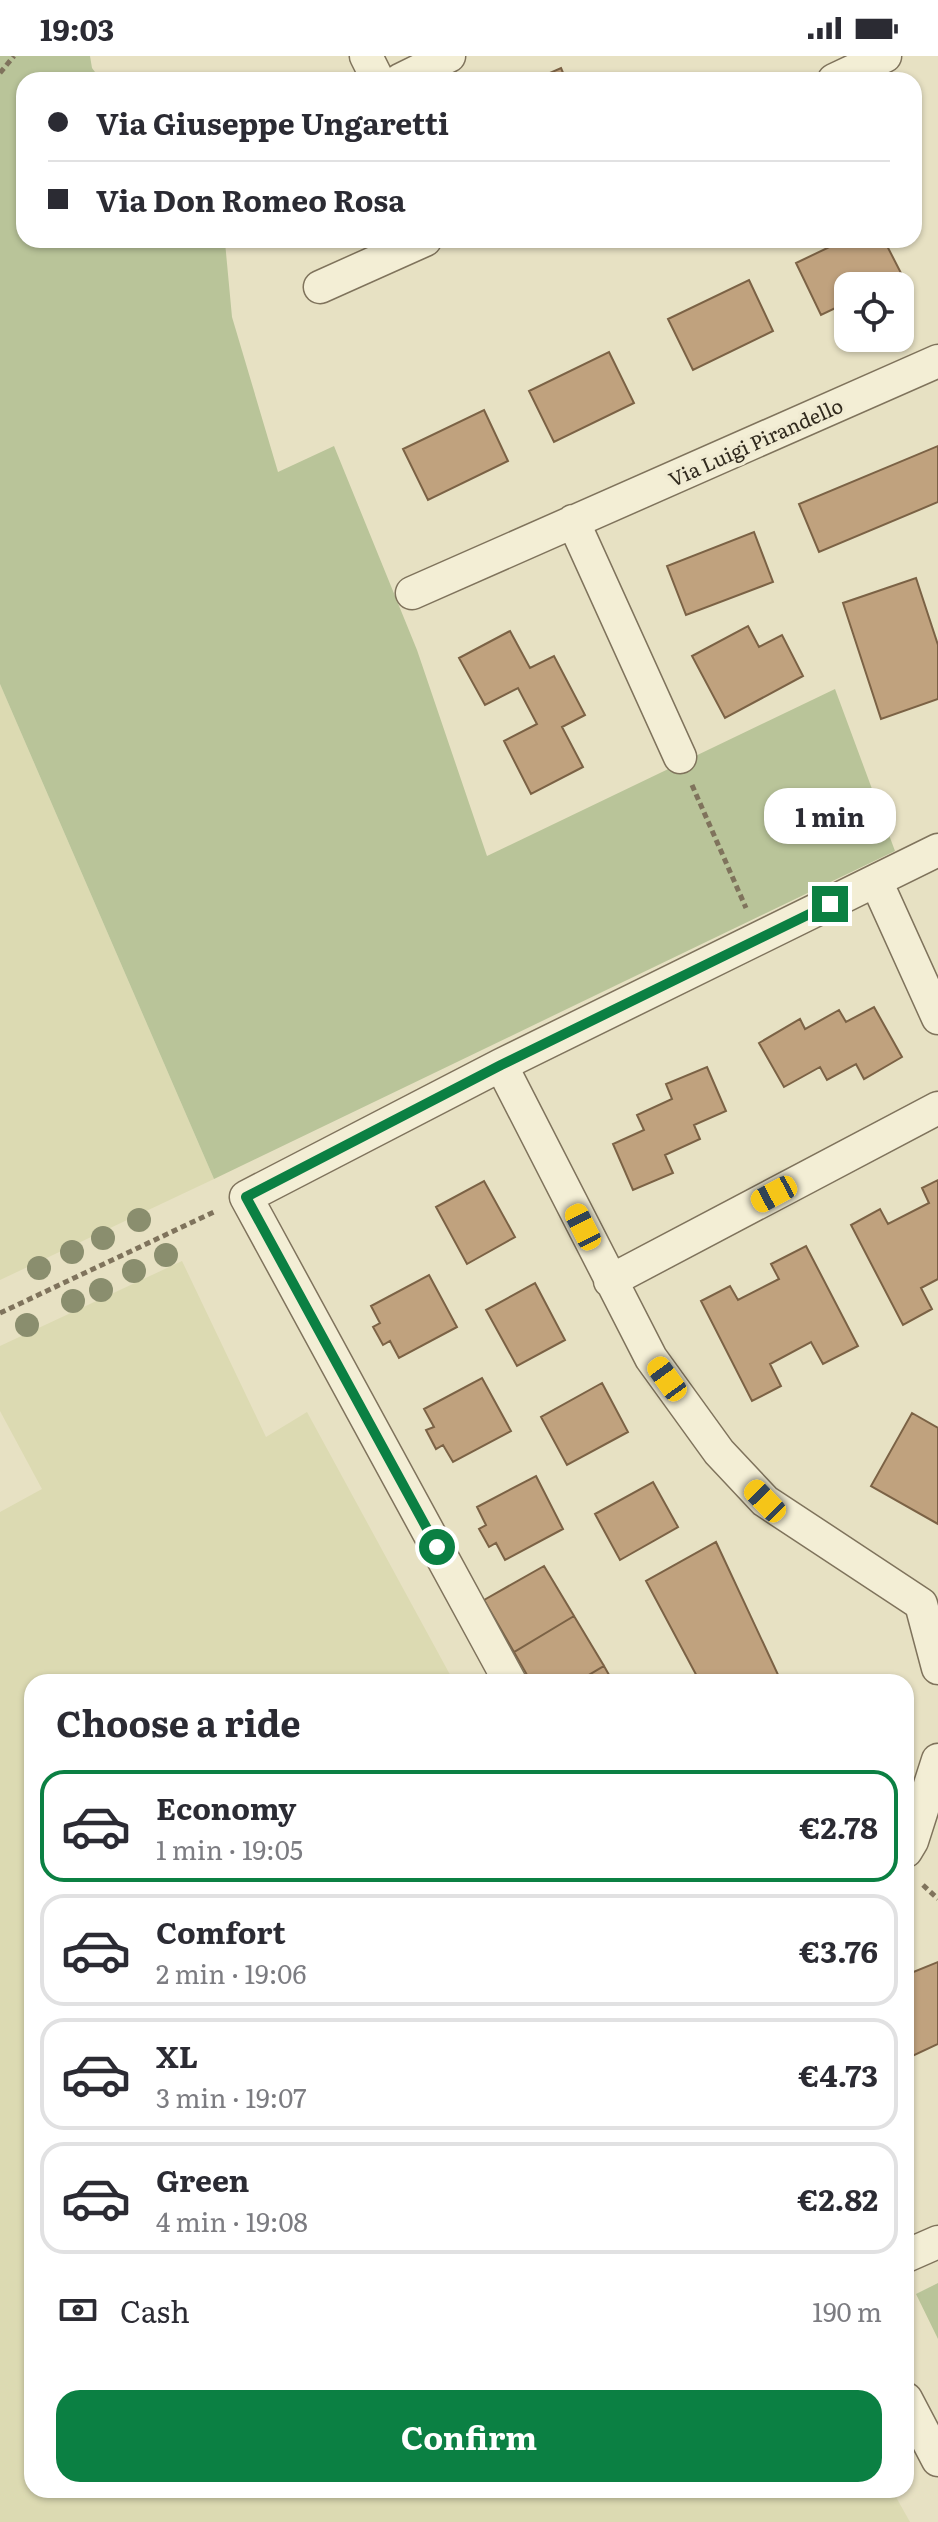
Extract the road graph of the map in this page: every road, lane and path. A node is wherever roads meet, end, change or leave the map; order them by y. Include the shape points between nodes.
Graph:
1 (14, 56) edge
2 (449, 56) edge
3 (885, 56) edge
4 (416, 72) edge
5 (851, 72) edge
6 (0, 73) edge
7 (407, 248) edge
8 (320, 287) dead end
9 (938, 361) edge
10 (573, 521) junction
11 (412, 593) dead end
12 (680, 757) joint
13 (938, 850) edge
14 (876, 881) junction
15 (759, 938) junction
16 (938, 1018) edge
17 (501, 1065) junction
18 (938, 1108) edge
19 (246, 1197) junction
20 (610, 1281) junction
21 (0, 1313) edge
22 (938, 1668) edge
23 (506, 1674) edge
24 (938, 1760) edge
25 (914, 1835) edge
26 (923, 1885) dead end
27 (938, 1899) edge
28 (938, 2242) edge
29 (914, 2252) edge
30 (914, 2414) edge
31 (938, 2460) edge

1 - 6 path
2 - 4 street
3 - 5 street
7 - 8 street
9 - 10 street, Via Luigi Pirandello
10 - 11 street, Via Luigi Pirandello
10 - 12 street
12 - 15 path
13 - 14 street
14 - 15 street
14 - 16 street
15 - 17 street
17 - 19 street
17 - 20 street
18 - 20 street
19 - 21 path
19 - 23 street
20 - 22 street via 651,1358 719,1452 765,1501 921,1604
24 - 25 street
26 - 27 path
28 - 29 street
30 - 31 street

